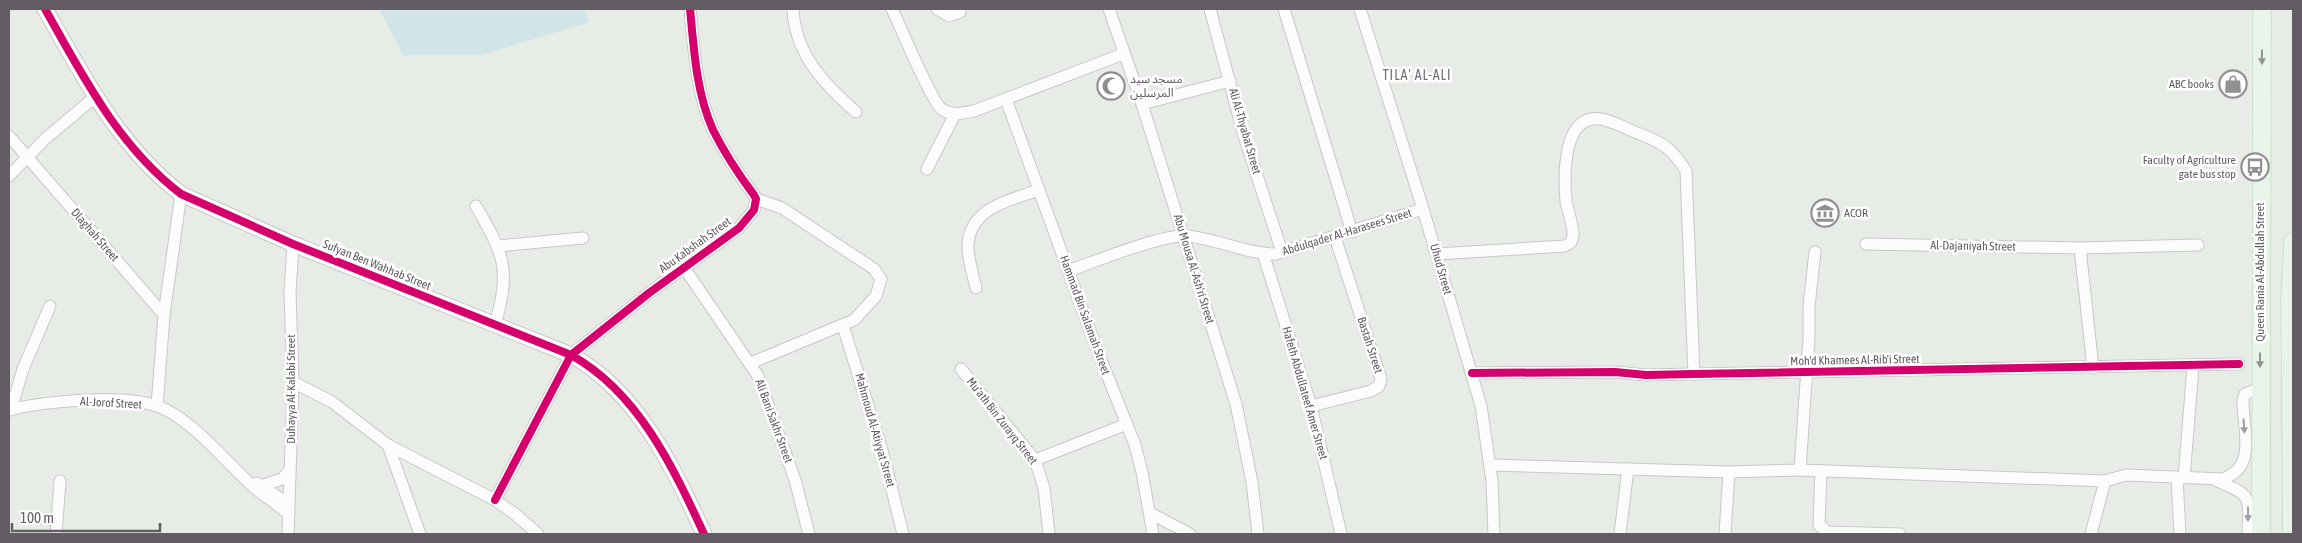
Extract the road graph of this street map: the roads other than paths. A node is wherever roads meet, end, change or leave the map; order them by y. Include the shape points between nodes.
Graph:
1 (45, 9) edge
2 (690, 9) edge
3 (793, 9) edge
4 (892, 9) edge
5 (938, 9) edge
6 (1109, 9) edge
7 (1210, 9) edge
8 (1284, 9) edge
9 (1360, 9) edge
10 (2262, 9) edge
11 (960, 12) dead end
12 (1123, 54) junction
13 (1230, 81) junction
14 (95, 97) junction
15 (1006, 99) junction
16 (1142, 104) junction
17 (856, 112) dead end
18 (956, 114) junction
19 (9, 136) edge
20 (26, 156) junction
21 (927, 169) dead end
22 (9, 176) edge
23 (1039, 190) junction
24 (181, 194) junction
25 (756, 199) junction
26 (476, 206) dead end
27 (1423, 209) junction
28 (1352, 232) junction
29 (1183, 235) junction
30 (582, 238) dead end
31 (1335, 238) junction
32 (2293, 242) edge
33 (294, 244) junction
34 (1866, 244) dead end
35 (2198, 245) dead end
36 (498, 246) junction
37 (2080, 248) junction
38 (1282, 252) junction
39 (1815, 252) dead end
40 (1264, 253) junction
41 (1437, 254) junction
42 (685, 269) junction
43 (1068, 271) junction
44 (976, 288) dead end
45 (50, 306) dead end
46 (164, 315) junction
47 (495, 325) junction
48 (843, 326) junction
49 (571, 355) junction
50 (751, 363) junction
51 (2239, 364) dead end
52 (2192, 367) junction
53 (2093, 368) junction
54 (961, 369) dead end
55 (1805, 371) junction
56 (1472, 373) junction
57 (1694, 374) junction
58 (293, 382) junction
59 (2260, 388) junction
60 (156, 406) junction
61 (1312, 406) junction
62 (10, 410) edge
63 (1126, 424) junction
64 (388, 445) junction
65 (1034, 460) junction
66 (2292, 462) edge
67 (1490, 465) junction
68 (1628, 469) junction
69 (290, 470) junction
70 (1800, 470) junction
71 (1821, 471) junction
72 (1729, 472) junction
73 (2181, 478) junction
74 (2214, 479) junction
75 (248, 480) junction
76 (60, 481) dead end
77 (2105, 481) junction
78 (264, 485) junction
79 (495, 500) junction
80 (289, 509) junction
81 (1150, 513) junction
82 (56, 534) edge
83 (288, 534) edge
84 (420, 534) edge
85 (538, 534) edge
86 (704, 534) edge
87 (810, 534) edge
88 (903, 534) edge
89 (1049, 534) edge
90 (1153, 534) edge
91 (1190, 534) edge
92 (1258, 534) edge
93 (1341, 534) edge
94 (1494, 534) edge
95 (1620, 534) edge
96 (1726, 534) edge
97 (1900, 534) edge
98 (2091, 534) edge
99 (2180, 534) edge
100 (2248, 534) edge
101 (2261, 534) edge
102 (2292, 534) edge

1 - 14 street, Sufyan Ben Wahhab Street
2 - 25 street via 699,83 713,129
3 - 17 street via 794,23 806,56 827,87
4 - 18 street via 932,97 943,110
5 - 11 street via 949,16
6 - 12 street, Abu Mousa Al-Ash'ri Street
7 - 13 street, Ali Al-Thyabat Street
8 - 28 street
9 - 27 street, Uhud Street
10 -> 59 main road, Queen Rania Al-Abdullah Street
12 - 15 street
12 - 16 street, Abu Mousa Al-Ash'ri Street
13 - 16 street
13 - 38 street, Ali Al-Thyabat Street via 1244,136
14 - 20 street
14 - 24 street, Sufyan Ben Wahhab Street via 144,160
15 - 18 street
15 - 23 street, Hammad Bin Salamah Street
16 - 29 street, Abu Mousa Al-Ash'ri Street
18 - 21 street
19 - 20 street, Dlaghah Street
20 - 22 street
20 - 46 street, Dlaghah Street
23 - 43 street, Hammad Bin Salamah Street
23 - 44 street via 994,206 977,220 968,246
24 - 33 street, Sufyan Ben Wahhab Street
24 - 46 street
25 - 42 street, Abu Kabshah Street via 754,210 739,228
25 - 48 street via 782,208 880,275 881,284 868,306
26 - 36 street
27 - 28 street, Abdulqader Al-Harasees Street
27 - 41 street, Uhud Street
28 - 31 street, Abdulqader Al-Harasees Street
29 - 40 street, Abdulqader Al-Harasees Street
29 - 43 street
29 - 92 street, Abu Mousa Al-Ash'ri Street via 1236,404 1252,482
30 - 36 street
31 - 38 street, Abdulqader Al-Harasees Street
31 - 61 street, Bastah Street via 1381,379 1379,386 1371,391
32 - 66 main road via 2290,300
33 - 47 street, Sufyan Ben Wahhab Street
33 - 58 street, Duhayya Al-Kalabi Street via 290,293
34 - 37 street, Al-Dajaniyah Street
35 - 37 street, Al-Dajaniyah Street
36 - 47 street via 504,275 503,295
37 - 53 street
38 - 40 street, Abdulqader Al-Harasees Street
39 - 55 street
40 - 61 street, Hafeth Abdullateef Amer Street
41 - 56 street, Uhud Street
41 - 57 street via 1570,244 1573,236 1566,201 1565,168 1573,131 1585,120 1601,119 1659,141 1675,154 1686,171
42 - 49 street, Abu Kabshah Street via 649,293
42 - 50 street, Ali Bani Sakhr Street
43 - 63 street, Hammad Bin Salamah Street
45 - 62 street
46 - 60 street
47 - 49 street, Sufyan Ben Wahhab Street
48 - 50 street
48 - 88 street, Mahmoud Al-Atiyyat Street via 882,450
49 - 79 street
49 - 86 street, Sufyan Ben Wahhab Street via 607,380 642,420 669,464
50 - 87 street, Ali Bani Sakhr Street via 782,443
51 - 52 street, Moh'd Khamees Al-Rib'i Street
52 - 53 street, Moh'd Khamees Al-Rib'i Street
52 - 73 street
53 - 55 street, Moh'd Khamees Al-Rib'i Street
54 - 65 street, Mu'ath Bin Zurayq Street
55 - 57 street, Moh'd Khamees Al-Rib'i Street
55 - 70 street
56 - 57 street, Moh'd Khamees Al-Rib'i Street
56 - 67 street, Uhud Street
58 - 64 street via 332,402
58 - 69 street, Duhayya Al-Kalabi Street
59 -> 74 street via 2243,397 2245,459 2241,468 2232,476
59 - 101 main road, Queen Rania Al-Abdullah Street
60 - 62 street, Al-Jorof Street via 87,400
60 - 75 street, Al-Jorof Street via 208,442
61 - 93 street, Hafeth Abdullateef Amer Street
63 - 65 street
63 - 81 street, Hammad Bin Salamah Street via 1138,454
64 - 79 street
64 - 84 street
65 - 89 street, Mu'ath Bin Zurayq Street via 1044,488
66 - 102 main road
67 - 68 street
67 - 94 street, Uhud Street
68 - 72 street
68 - 95 street
69 - 78 street via 282,479
69 - 80 street, Duhayya Al-Kalabi Street
70 - 71 street
70 - 72 street
71 - 77 street
71 - 97 street via 1819,525 1822,529 1827,532
72 - 96 street
73 - 74 street
73 - 77 street via 2126,476
73 - 99 street
74 -> 100 street via 2248,498
75 - 78 street
75 - 80 street, Al-Jorof Street via 254,488
76 - 82 street
77 - 98 street
78 - 80 street
79 - 85 street
80 - 83 street, Duhayya Al-Kalabi Street
81 - 90 street, Hammad Bin Salamah Street
81 - 91 street

